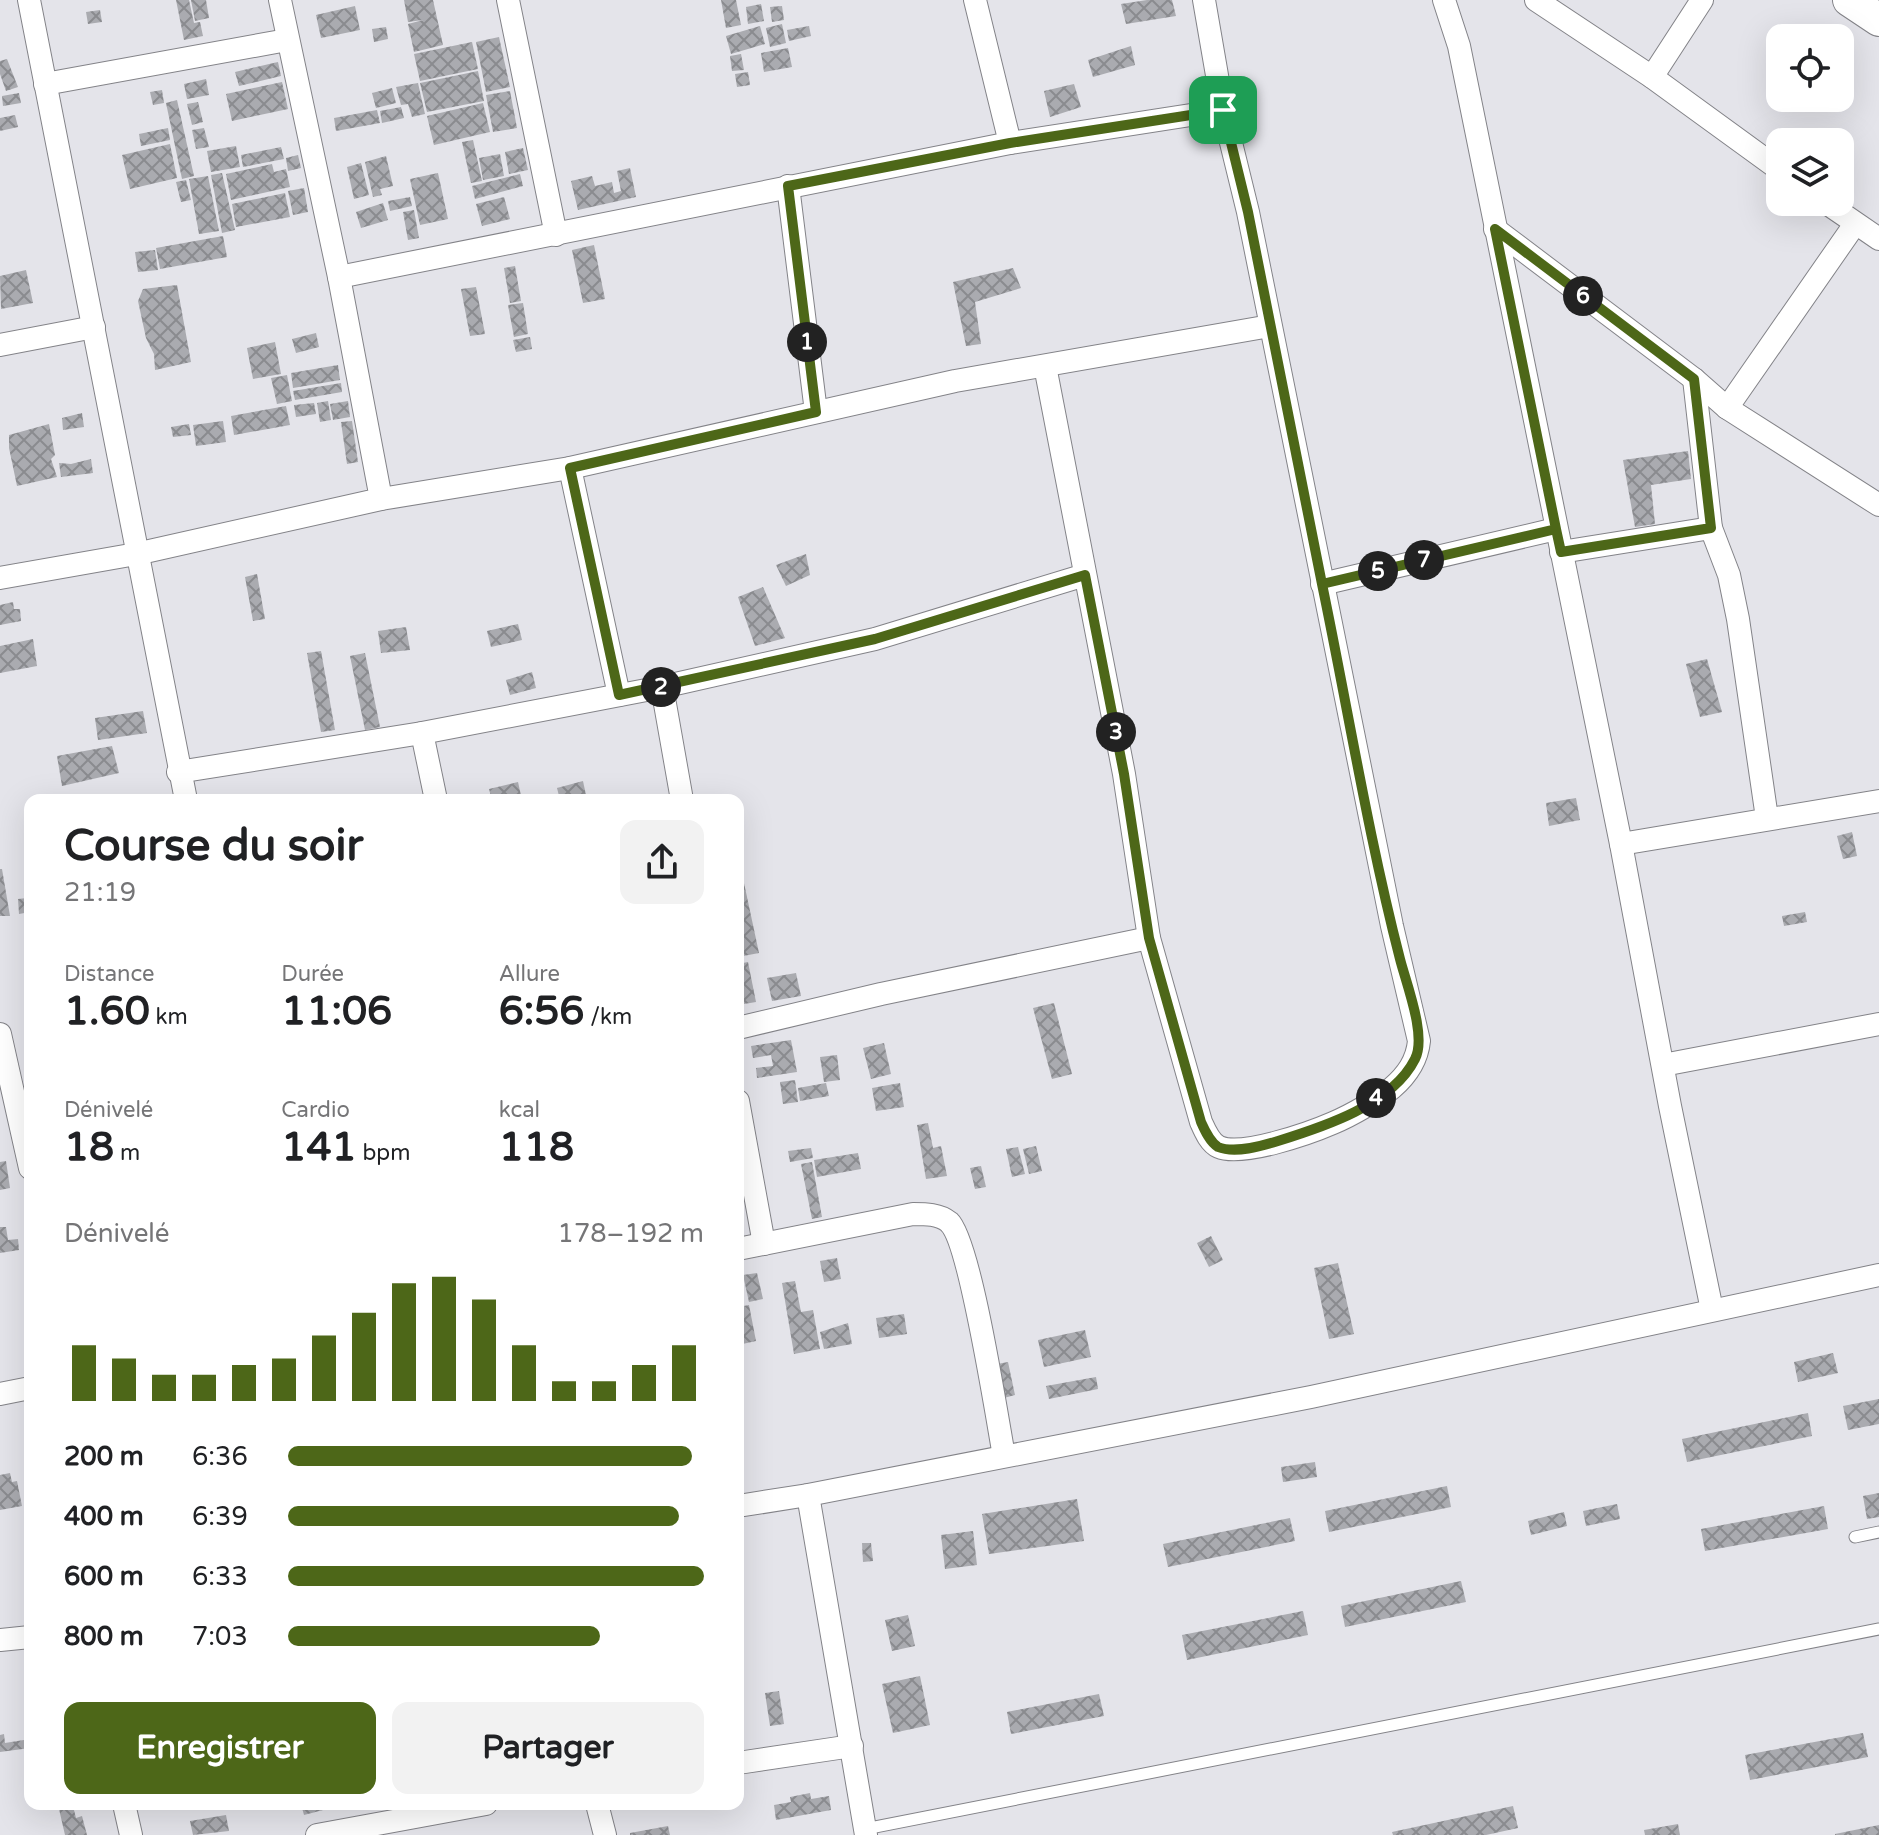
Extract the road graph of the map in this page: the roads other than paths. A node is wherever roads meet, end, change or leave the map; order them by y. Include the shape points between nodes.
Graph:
1 (29, 0) edge
2 (280, 0) edge
3 (508, 0) edge
4 (975, 0) edge
5 (1204, 0) edge
6 (1444, 0) edge
7 (1536, 0) edge
8 (1702, 0) edge
9 (1849, 0) edge
10 (1879, 20) edge
11 (287, 40) junction
12 (1652, 77) junction
13 (45, 84) junction
14 (1223, 110) junction
15 (1010, 143) junction
16 (1766, 160) edge
17 (788, 186) junction
18 (1844, 216) edge
19 (1855, 224) junction
20 (1495, 229) junction
21 (556, 235) junction
22 (1879, 239) edge
23 (339, 277) junction
24 (1270, 326) junction
25 (94, 327) junction
26 (0, 345) edge
27 (1045, 366) junction
28 (1694, 379) junction
29 (1727, 408) junction
30 (816, 412) junction
31 (570, 468) junction
32 (381, 499) junction
33 (1879, 505) edge
34 (1711, 528) junction
35 (1556, 529) junction
36 (1561, 552) junction
37 (136, 554) junction
38 (1085, 575) junction
39 (0, 578) edge
40 (1322, 584) junction
41 (662, 687) junction
42 (619, 695) junction
43 (422, 733) junction
44 (178, 772) junction
45 (184, 794) edge
46 (435, 794) edge
47 (681, 794) edge
48 (1879, 801) edge
49 (1767, 818) junction
50 (1621, 844) junction
51 (1149, 938) junction
52 (1879, 1024) edge
53 (744, 1027) edge
54 (0, 1034) edge
55 (1663, 1065) junction
56 (744, 1134) edge
57 (24, 1141) edge
58 (764, 1244) junction
59 (744, 1248) edge
60 (1879, 1275) edge
61 (1712, 1310) junction
62 (24, 1389) edge
63 (0, 1394) edge
64 (1004, 1456) junction
65 (808, 1495) junction
66 (744, 1505) edge
67 (1879, 1532) edge
68 (1855, 1537) dead end
69 (1879, 1629) edge
70 (24, 1638) edge
71 (0, 1640) edge
72 (852, 1746) junction
73 (744, 1762) edge
74 (125, 1810) edge
75 (453, 1810) edge
76 (599, 1810) edge
77 (865, 1832) edge
78 (131, 1835) edge
79 (317, 1835) edge
80 (605, 1835) edge

1 - 13 street
2 - 11 street
3 - 21 street
4 - 15 street
5 - 14 street
6 - 20 street via 1459,46
7 - 12 street
8 - 12 street
9 - 10 street
11 - 13 street
11 - 23 street
12 - 16 street
13 - 25 street
14 - 15 street
14 - 24 street
15 - 17 street
17 - 21 street
17 - 30 street
18 - 19 street
19 - 22 street
19 - 29 street
20 - 28 street
20 - 35 street
21 - 23 street
23 - 32 street
24 - 27 street
24 - 40 street
25 - 26 street
25 - 37 street
27 - 30 street
27 - 38 street
28 - 29 street
28 - 34 street
29 - 33 street
30 - 31 street
31 - 32 street
31 - 42 street
32 - 37 street
34 - 36 street
34 - 49 street via 1738,619
35 - 36 street
35 - 40 street
36 - 50 street
37 - 39 street
37 - 44 street
38 - 41 street via 875,639
38 - 51 street
40 - 51 street via 1416,1020 1417,1056 1390,1089 1334,1123 1270,1144 1219,1147 1201,1122
41 - 42 street
41 - 47 street
42 - 43 street
43 - 44 street
43 - 46 street
44 - 45 street
48 - 49 street
49 - 50 street
50 - 55 street
51 - 53 street
52 - 55 street
54 - 57 street
55 - 61 street
56 - 58 street
58 - 59 street
58 - 64 street via 913,1214 930,1214 949,1223 969,1272
60 - 61 street
61 - 64 street via 1311,1397
62 - 63 street
64 - 65 street
65 - 66 street
65 - 72 street
67 - 68 lane
69 - 77 lane
70 - 71 street
72 - 73 street
72 - 77 street
74 - 78 street
75 - 79 street
76 - 80 street

